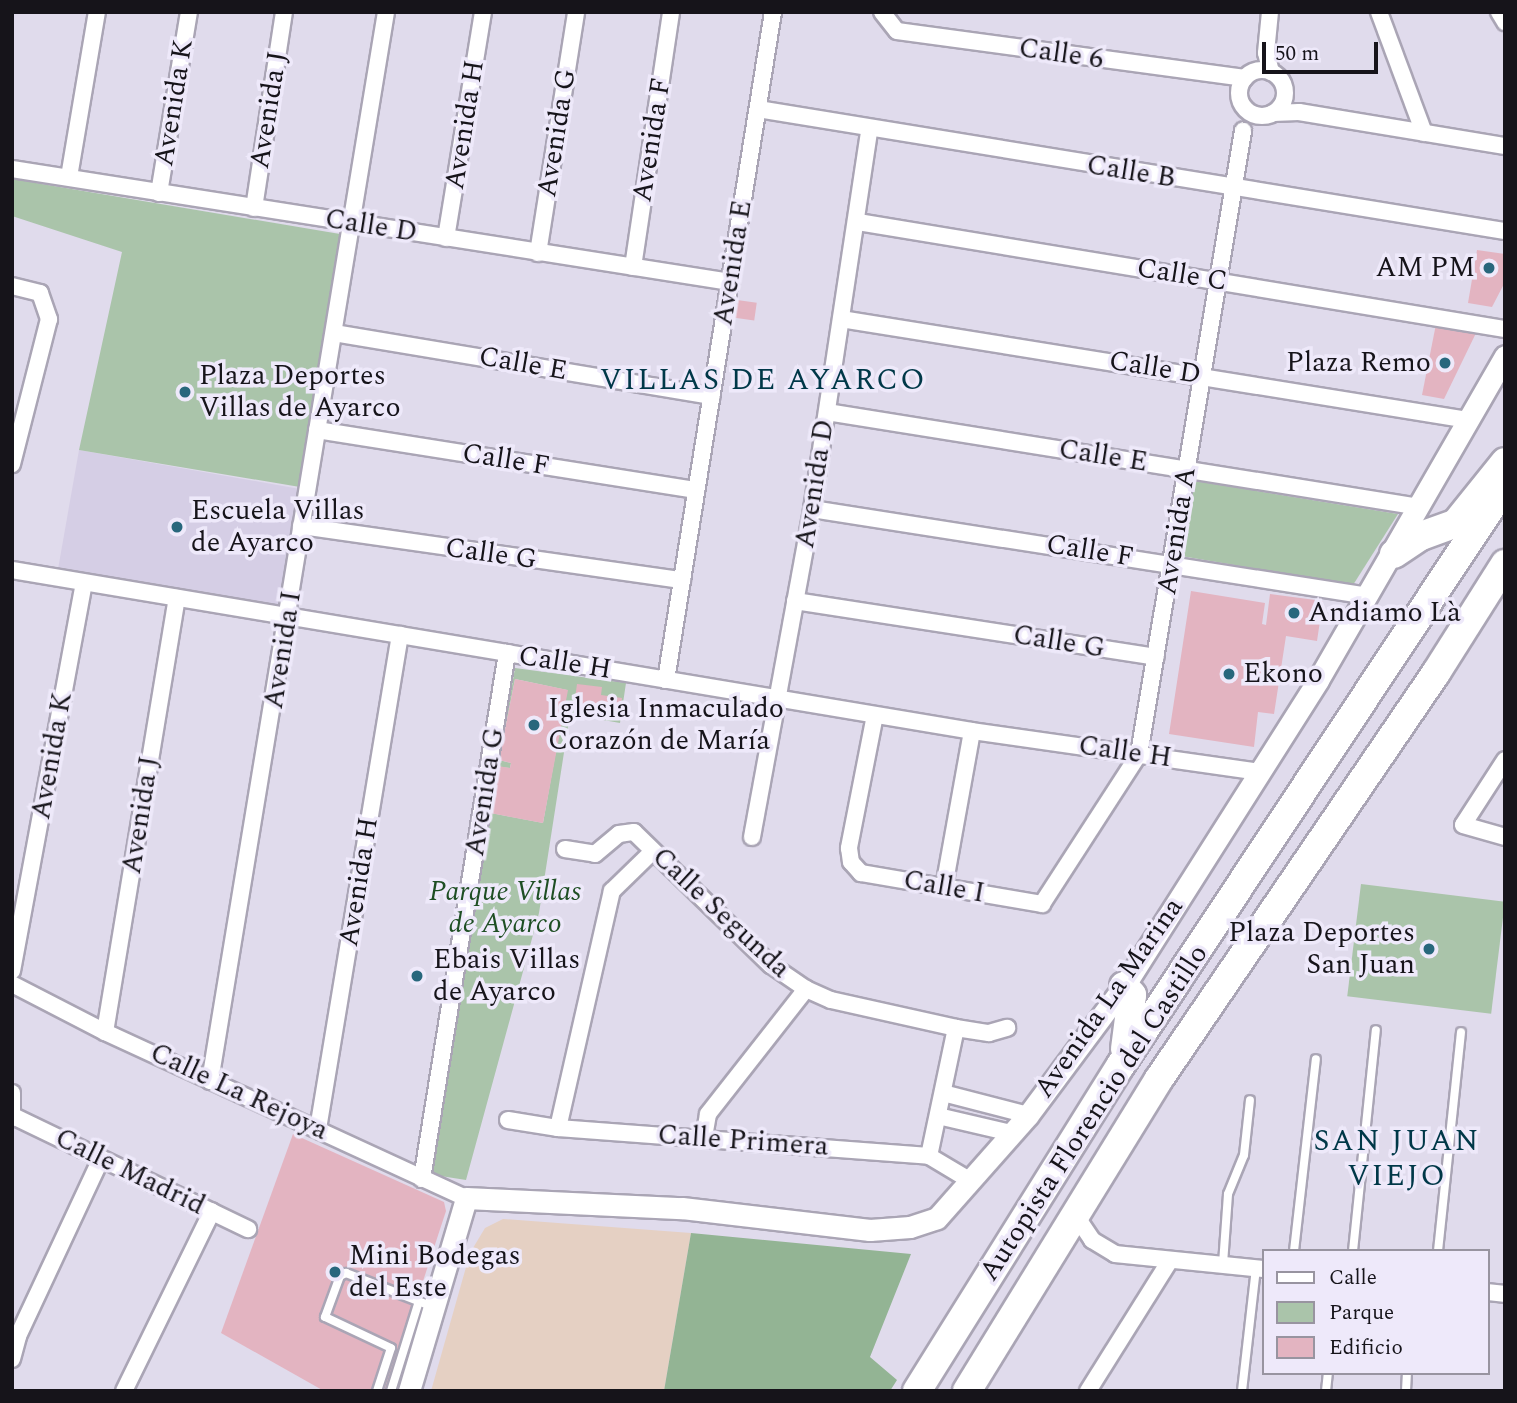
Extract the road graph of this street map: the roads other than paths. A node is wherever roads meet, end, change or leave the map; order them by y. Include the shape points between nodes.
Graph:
1 (97, 12) edge
2 (190, 12) edge
3 (284, 12) edge
4 (386, 12) edge
5 (483, 12) edge
6 (576, 12) edge
7 (671, 12) edge
8 (774, 12) edge
9 (882, 12) edge
10 (1270, 12) edge
11 (1379, 12) edge
12 (1499, 12) edge
13 (1505, 22) edge
14 (1266, 53) junction
15 (1271, 72) junction
16 (1246, 80) junction
17 (1284, 96) junction
18 (758, 109) junction
19 (1299, 112) junction
20 (1273, 113) junction
21 (869, 130) junction
22 (1243, 131) dead end
23 (1424, 133) junction
24 (1505, 146) edge
25 (12, 169) edge
26 (69, 177) junction
27 (1233, 188) junction
28 (159, 193) junction
29 (254, 208) junction
30 (858, 222) junction
31 (349, 223) junction
32 (1505, 231) edge
33 (446, 238) junction
34 (538, 253) junction
35 (633, 267) junction
36 (730, 282) junction
37 (1219, 282) junction
38 (12, 286) edge
39 (841, 319) junction
40 (1505, 329) edge
41 (334, 333) junction
42 (1505, 356) edge
43 (1202, 375) junction
44 (712, 396) junction
45 (827, 412) junction
46 (1469, 420) junction
47 (317, 430) junction
48 (1505, 463) edge
49 (12, 464) edge
50 (1188, 470) junction
51 (1505, 486) edge
52 (696, 490) junction
53 (1420, 507) junction
54 (812, 509) junction
55 (300, 526) junction
56 (1394, 554) junction
57 (1172, 564) junction
58 (1505, 564) edge
59 (12, 570) edge
60 (682, 580) junction
61 (84, 583) junction
62 (1368, 596) junction
63 (177, 598) junction
64 (795, 601) junction
65 (289, 617) junction
66 (400, 635) junction
67 (507, 653) junction
68 (1156, 657) junction
69 (666, 680) junction
70 (777, 698) junction
71 (875, 715) junction
72 (972, 731) junction
73 (1139, 754) junction
74 (1505, 760) edge
75 (1259, 772) junction
76 (752, 836) dead end
77 (1505, 836) edge
78 (565, 849) dead end
79 (653, 851) junction
80 (944, 887) junction
81 (1042, 904) joint
82 (12, 971) edge
83 (12, 984) edge
84 (1124, 986) junction
85 (806, 989) junction
86 (956, 1028) junction
87 (1007, 1028) dead end
88 (1376, 1030) dead end
89 (105, 1032) junction
90 (1461, 1032) dead end
91 (1316, 1059) dead end
92 (1121, 1065) junction
93 (210, 1081) junction
94 (12, 1093) edge
95 (943, 1093) junction
96 (1250, 1100) dead end
97 (1028, 1115) junction
98 (939, 1116) junction
99 (13, 1117) edge
100 (508, 1120) dead end
101 (558, 1128) junction
102 (318, 1129) junction
103 (1011, 1133) junction
104 (704, 1137) junction
105 (929, 1156) junction
106 (101, 1159) junction
107 (422, 1179) junction
108 (971, 1181) junction
109 (466, 1198) junction
110 (212, 1212) junction
111 (1076, 1216) junction
112 (248, 1229) dead end
113 (1294, 1249) edge
114 (1353, 1249) edge
115 (1438, 1249) edge
116 (1169, 1262) junction
117 (1223, 1264) junction
118 (1260, 1269) edge
119 (426, 1304) junction
120 (12, 1359) edge
121 (124, 1391) edge
122 (377, 1391) edge
123 (391, 1391) edge
124 (408, 1391) edge
125 (917, 1391) edge
126 (967, 1391) edge
127 (1088, 1391) edge
128 (1242, 1391) edge

1 - 26 street
2 - 28 street, Avenida K
3 - 29 street, Avenida J
4 - 31 street, Avenida I
5 - 33 street, Avenida H
6 - 34 street, Avenida G
7 - 35 street, Avenida F
8 - 18 street, Avenida E
9 - 16 street, Calle 6 via 897,31
10 - 14 street
11 - 23 street
12 - 13 street
14 - 15 street
14 - 16 street
15 - 16 street
15 - 17 street via 1281,82
16 - 20 street via 1246,110 1259,116
17 - 19 street
17 - 20 street
18 - 21 street, Calle B
18 - 36 street, Avenida E
19 - 20 street
19 - 23 street
21 - 27 street, Calle B
21 - 30 street, Avenida D
22 - 27 street, Avenida A
23 - 24 street
25 - 26 street, Calle D
26 - 28 street, Calle D
27 - 32 street, Calle B
27 - 37 street, Avenida A
28 - 29 street, Calle D
29 - 31 street, Calle D
30 - 37 street, Calle C
30 - 39 street, Avenida D
31 - 33 street, Calle D
31 - 41 street, Avenida I
33 - 34 street, Calle D
34 - 35 street, Calle D
35 - 36 street, Calle D
36 - 44 street, Avenida E
37 - 40 street, Calle C
37 - 43 street, Avenida A
38 - 49 street via 40,293 46,300 47,333
39 - 43 street, Calle D
39 - 45 street, Avenida D
41 - 44 street, Calle E
41 - 47 street, Avenida I
42 - 46 street, Avenida La Marina
43 - 46 street, Calle D
43 - 50 street, Avenida A
44 - 52 street, Avenida E
45 - 50 street, Calle E
45 - 54 street, Avenida D
46 - 53 street, Avenida La Marina
47 - 52 street, Calle F
47 - 55 street, Avenida I
48 - 56 highway via 1456,523 1421,536
50 - 53 street, Calle E
50 - 57 street, Avenida A
51 - 92 highway, Autopista Florencio del Castillo
52 - 60 street, Avenida E
53 - 56 street, Avenida La Marina
54 - 57 street, Calle F
54 - 64 street, Avenida D
55 - 60 street, Calle G
55 - 65 street, Avenida I
56 - 62 street, Avenida La Marina
57 - 62 street, Calle F
57 - 68 street, Avenida A
58 - 111 highway, Autopista Florencio del Castillo via 1436,673 1158,1079
59 - 61 street, Calle H
60 - 69 street, Avenida E
61 - 63 street, Calle H
61 - 82 street, Avenida K
62 - 75 street, Avenida La Marina
63 - 65 street, Calle H
63 - 89 street, Avenida J
64 - 68 street, Calle G
64 - 70 street, Avenida D
65 - 66 street, Calle H
65 - 93 street, Avenida I
66 - 67 street, Calle H
66 - 102 street, Avenida H
67 - 69 street, Calle H
67 - 107 street, Avenida G
68 - 73 street, Avenida A
69 - 70 street, Calle H
70 - 71 street, Calle H
70 - 76 street, Avenida D
71 - 72 street, Calle H
71 - 80 street, Calle I via 849,848 851,862 861,873
72 - 73 street, Calle H
72 - 80 street
73 - 75 street, Calle H
73 - 81 street, Avenida A
74 - 77 street via 1464,825
75 - 84 street, Avenida La Marina
78 - 79 street, Calle Segunda via 594,854 626,831 634,832
79 - 85 street, Calle Segunda via 771,965
79 - 101 street via 612,891
80 - 81 street, Calle I
83 - 89 street, Calle La Rejoya
84 - 92 highway via 1132,995 1132,1004
84 - 97 street, Avenida La Marina
85 - 86 street, Calle Segunda via 831,1000
85 - 104 street via 708,1114
86 - 87 street, Calle Segunda via 989,1033
86 - 95 street
88 - 114 lane
89 - 93 street, Calle La Rejoya via 164,1055
90 - 115 lane
91 - 113 lane
92 - 125 highway, Autopista Florencio del Castillo
93 - 102 street, Calle La Rejoya
94 - 99 street
95 - 97 street
95 - 98 street
96 - 117 lane via 1244,1155 1228,1194
97 - 103 street, Avenida La Marina
98 - 103 street
98 - 105 street
99 - 106 street, Calle Madrid
100 - 101 street, Calle Primera
101 - 104 street, Calle Primera
102 - 107 street, Calle La Rejoya
103 - 108 street, Avenida La Marina
104 - 105 street, Calle Primera
105 - 108 street, Calle Primera
106 - 110 street, Calle Madrid
106 - 120 street via 18,1336
107 - 109 street, Calle La Rejoya
108 - 109 street, Avenida La Marina via 937,1218 910,1227 870,1230 682,1209
109 - 119 street
110 - 112 street, Calle Madrid
110 - 121 street
111 - 116 street via 1102,1248
111 - 126 highway, Autopista Florencio del Castillo
116 - 117 street
116 - 127 street
117 - 118 street
118 - 128 lane
119 - 122 lane via 346,1273 340,1276 325,1317 391,1348
119 - 123 lane
119 - 124 street

